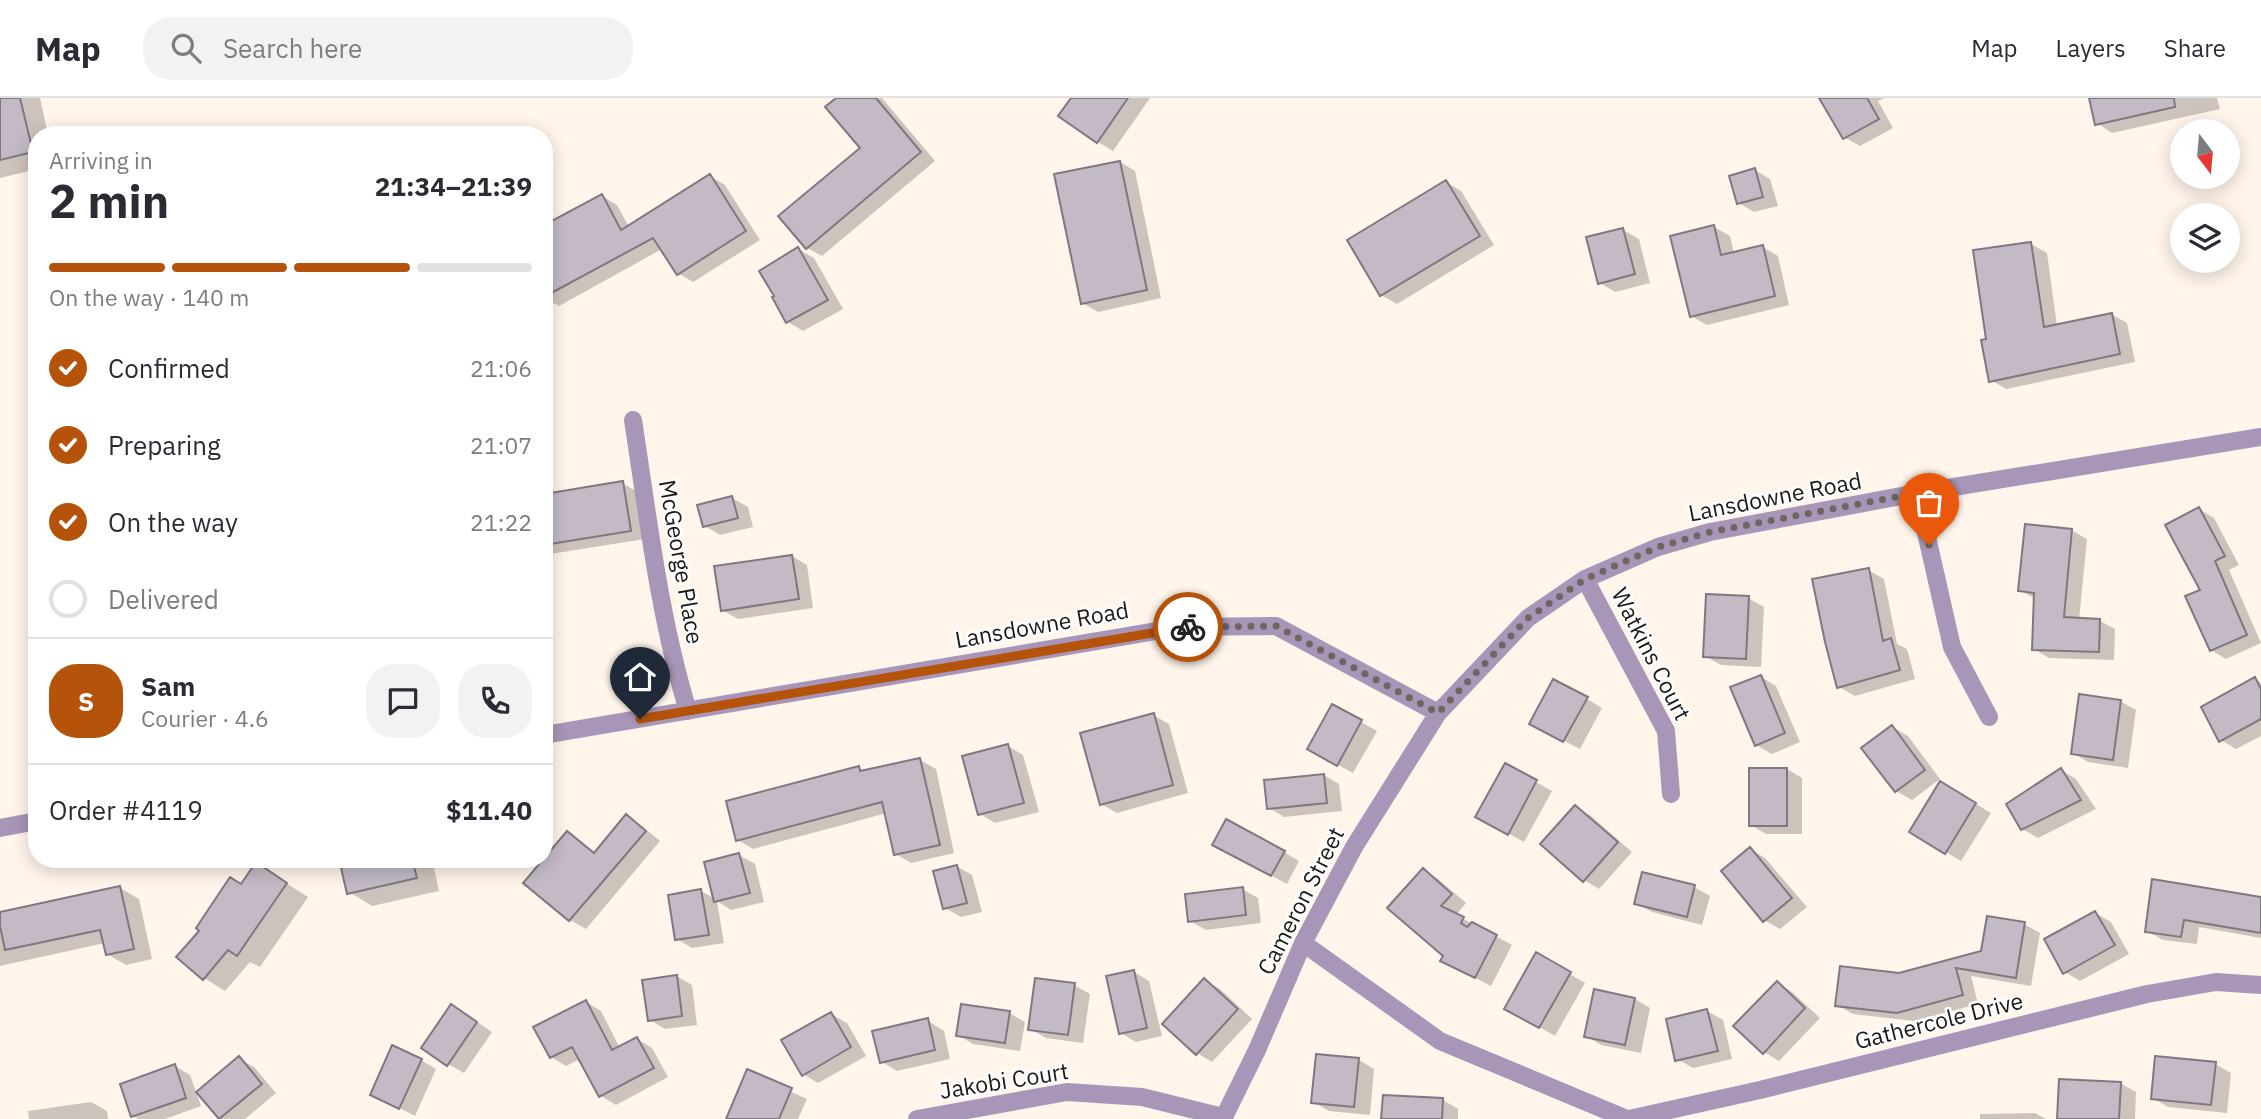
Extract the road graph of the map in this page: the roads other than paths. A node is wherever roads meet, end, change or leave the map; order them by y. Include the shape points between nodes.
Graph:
1 (633, 420) dead end
2 (2260, 443) edge
3 (1917, 493) junction
4 (1585, 579) junction
5 (688, 710) junction
6 (1438, 713) junction
7 (1989, 717) dead end
8 (553, 733) edge
9 (1671, 794) dead end
10 (28, 823) edge
11 (0, 828) edge
12 (1303, 943) junction
13 (2261, 985) edge
14 (1223, 1118) edge
15 (916, 1119) edge
16 (1628, 1119) edge

1 - 5 street, McGeorge Place via 662,601
2 - 3 street, Lansdowne Road
3 - 4 street, Lansdowne Road via 1710,532 1658,547
3 - 7 street via 1952,647
4 - 6 street, Lansdowne Road via 1528,618
4 - 9 street, Watkins Court via 1666,731
5 - 6 street, Lansdowne Road via 1180,627 1276,626
5 - 8 street, Lansdowne Road
6 - 12 street, Cameron Street via 1354,847
10 - 11 street
12 - 14 street, Cameron Street
12 - 16 street, Gathercole Drive via 1440,1041
13 - 16 street, Gathercole Drive via 2216,982 2147,994
14 - 15 street, Jakobi Court via 1142,1097 1068,1092

